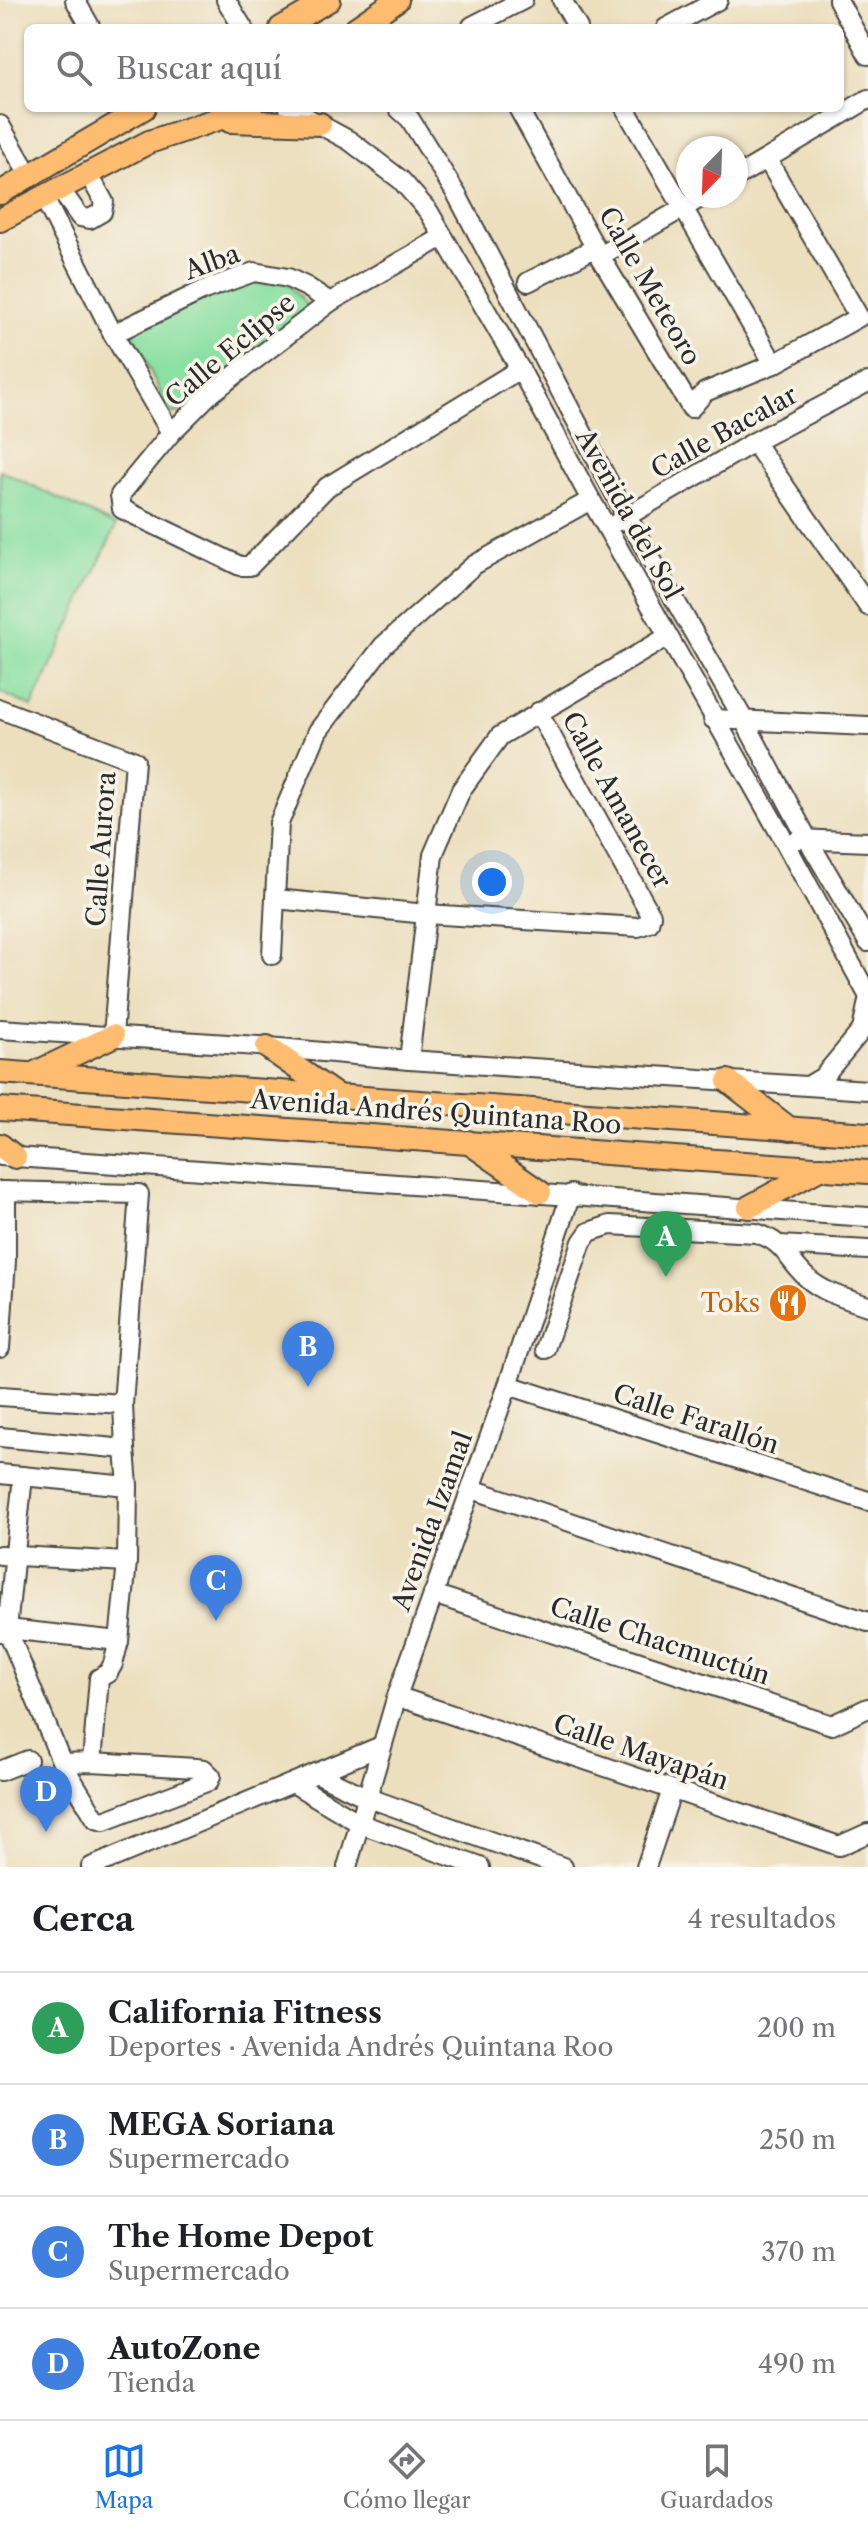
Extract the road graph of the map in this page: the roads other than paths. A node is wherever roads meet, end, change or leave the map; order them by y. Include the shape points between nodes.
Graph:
1 (75, 0) edge
2 (226, 0) edge
3 (329, 0) edge
4 (397, 0) edge
5 (523, 0) edge
6 (562, 0) edge
7 (718, 0) edge
8 (838, 0) edge
9 (89, 24) edge
10 (241, 24) edge
11 (288, 24) edge
12 (362, 24) edge
13 (476, 24) edge
14 (576, 24) edge
15 (673, 24) edge
16 (868, 55) edge
17 (868, 99) edge
18 (135, 112) edge
19 (240, 112) edge
20 (297, 112) edge
21 (402, 112) edge
22 (520, 112) edge
23 (627, 112) edge
24 (216, 121) junction
25 (320, 124) junction
26 (0, 125) edge
27 (767, 159) junction
28 (748, 170) edge
29 (88, 173) junction
30 (30, 177) junction
31 (51, 192) junction
32 (0, 193) edge
33 (676, 196) edge
34 (683, 208) joint
35 (0, 220) edge
36 (443, 237) junction
37 (598, 252) junction
38 (528, 282) dead end
39 (330, 302) junction
40 (516, 303) junction
41 (490, 316) junction
42 (113, 334) junction
43 (774, 364) junction
44 (520, 369) junction
45 (868, 382) edge
46 (171, 433) junction
47 (754, 442) junction
48 (591, 500) junction
49 (627, 517) junction
50 (606, 528) junction
51 (868, 606) edge
52 (667, 637) junction
53 (0, 709) edge
54 (538, 712) junction
55 (713, 719) junction
56 (745, 722) junction
57 (868, 726) edge
58 (782, 837) junction
59 (808, 840) junction
60 (868, 842) edge
61 (276, 899) junction
62 (426, 914) junction
63 (868, 942) edge
64 (272, 955) dead end
65 (868, 998) edge
66 (0, 1029) edge
67 (113, 1036) junction
68 (267, 1047) junction
69 (409, 1060) junction
70 (0, 1072) edge
71 (31, 1075) junction
72 (728, 1081) junction
73 (808, 1086) junction
74 (868, 1090) edge
75 (338, 1097) junction
76 (0, 1109) edge
77 (790, 1129) junction
78 (868, 1134) edge
79 (467, 1142) junction
80 (5, 1152) edge
81 (140, 1165) junction
82 (822, 1168) junction
83 (868, 1172) edge
84 (3, 1191) edge
85 (540, 1192) junction
86 (139, 1194) junction
87 (571, 1194) junction
88 (749, 1207) junction
89 (868, 1217) edge
90 (780, 1245) junction
91 (868, 1250) edge
92 (868, 1306) edge
93 (1, 1328) edge
94 (0, 1348) edge
95 (545, 1349) dead end
96 (508, 1385) junction
97 (0, 1396) edge
98 (123, 1404) junction
99 (0, 1437) edge
100 (125, 1449) junction
101 (0, 1474) edge
102 (23, 1476) junction
103 (128, 1486) junction
104 (472, 1489) junction
105 (868, 1501) edge
106 (7, 1556) edge
107 (127, 1562) junction
108 (433, 1594) junction
109 (4, 1621) edge
110 (868, 1622) edge
111 (119, 1641) junction
112 (396, 1699) junction
113 (868, 1708) edge
114 (381, 1746) junction
115 (28, 1760) dead end
116 (92, 1762) junction
117 (62, 1763) junction
118 (0, 1771) edge
119 (316, 1773) junction
120 (293, 1783) junction
121 (672, 1790) junction
122 (366, 1797) junction
123 (361, 1824) junction
124 (868, 1833) edge
125 (397, 1838) junction
126 (350, 1858) edge
127 (91, 1867) edge
128 (480, 1867) edge
129 (563, 1867) edge
130 (646, 1867) edge

1 - 9 street
2 - 10 street
3 - 11 main road
4 - 12 main road
5 - 13 street
6 - 14 street
7 - 15 street
8 - 16 street
17 - 27 street
18 - 30 main road
19 - 24 main road
20 - 25 street, Avenida del Sol
21 - 40 street, Avenida del Sol
22 - 37 street, Calle Meteoro
23 - 33 street
24 - 25 main road
24 - 29 main road via 149,142
25 - 36 street, Avenida del Sol via 401,180
26 - 30 street
27 - 28 street
27 - 43 street, Calle Meteoro via 859,317
29 - 31 main road
29 - 31 street via 104,202 102,212 90,219 80,217
30 - 32 main road
31 - 35 main road
31 - 42 street
34 - 37 street
34 - 43 street
36 - 39 street, Calle Eclipse
36 - 41 street, Avenida del Sol
37 - 38 street
37 - 43 street, Calle Meteoro via 691,408 705,392
39 - 42 street, Alba via 288,278 254,272
39 - 46 street, Calle Eclipse via 209,395
40 - 41 street
40 - 49 street, Avenida del Sol
41 - 44 street, Avenida del Sol
42 - 46 street
44 - 46 street, Calle Eclipse via 327,487 250,566 240,566 122,509 120,495
44 - 48 street, Avenida del Sol
45 - 47 street, Calle Bacalar
47 - 49 street, Calle Bacalar
47 - 51 street
48 - 50 street, Avenida del Sol
48 - 61 street via 474,565 383,646 318,731 279,823
49 - 50 street, Calle Bacalar
49 - 56 street, Avenida del Sol
50 - 52 street, Avenida del Sol
52 - 54 street
52 - 55 street, Avenida del Sol
53 - 67 street, Calle Aurora via 135,761
54 - 62 street via 500,736 461,790 433,855
54 - 62 street, Calle Amanecer via 651,915 649,923 638,927
55 - 56 street
55 - 58 street, Avenida del Sol
56 - 57 street
56 - 59 street, Avenida del Sol
58 - 59 street
58 - 65 street, Avenida del Sol
59 - 60 street
59 - 63 street, Avenida del Sol
61 - 62 street, Calle Amanecer
61 - 64 street
62 - 69 street
65 - 73 street via 862,1030 823,1077
66 - 67 street, Avenida Andrés Quintana Roo
67 - 68 street, Avenida Andrés Quintana Roo
67 - 71 main road
68 - 69 street, Avenida Andrés Quintana Roo
68 - 75 main road
69 - 72 street, Avenida Andrés Quintana Roo
70 - 71 main road, Avenida Andrés Quintana Roo
71 - 75 main road, Avenida Andrés Quintana Roo
72 - 73 street, Avenida Andrés Quintana Roo
72 - 77 main road
73 - 74 street, Avenida Andrés Quintana Roo
75 - 77 main road, Avenida Andrés Quintana Roo
76 - 79 main road, Avenida Andrés Quintana Roo
77 - 78 main road, Avenida Andrés Quintana Roo
79 - 82 main road, Avenida Andrés Quintana Roo
79 - 85 main road
80 - 81 street
81 - 85 street
81 - 86 street
82 - 83 main road, Avenida Andrés Quintana Roo
82 - 88 main road
84 - 86 street
84 - 93 street via 6,1261
85 - 87 street
86 - 98 street
87 - 88 street
87 - 96 street, Avenida Izamal
88 - 89 street
90 - 91 street
90 - 92 street via 806,1277
90 - 95 street via 756,1233 610,1225 589,1232
93 - 94 street
96 - 104 street, Avenida Izamal
96 - 105 street, Calle Farallón
97 - 98 street
98 - 100 street
99 - 100 street
100 - 103 street
101 - 102 street
102 - 103 street
102 - 106 street
103 - 107 street
104 - 108 street, Avenida Izamal
104 - 110 street
106 - 107 street
106 - 109 street
107 - 111 street
108 - 112 street, Avenida Izamal
108 - 113 street, Calle Chacmuctún via 832,1725
109 - 111 street
109 - 117 street
111 - 116 street via 113,1664 99,1678
112 - 114 street, Avenida Izamal
112 - 121 street, Calle Mayapán
114 - 119 street
114 - 122 street, Avenida Izamal
115 - 118 street
116 - 117 street
116 - 117 street via 196,1768 211,1776 104,1821 91,1814
119 - 120 street
119 - 122 street
120 - 123 street
120 - 127 street
121 - 124 street, Calle Mayapán via 839,1846
121 - 130 street
122 - 123 street, Avenida Izamal
122 - 129 street
123 - 125 street
123 - 126 street, Avenida Izamal
125 - 126 street
125 - 128 street

